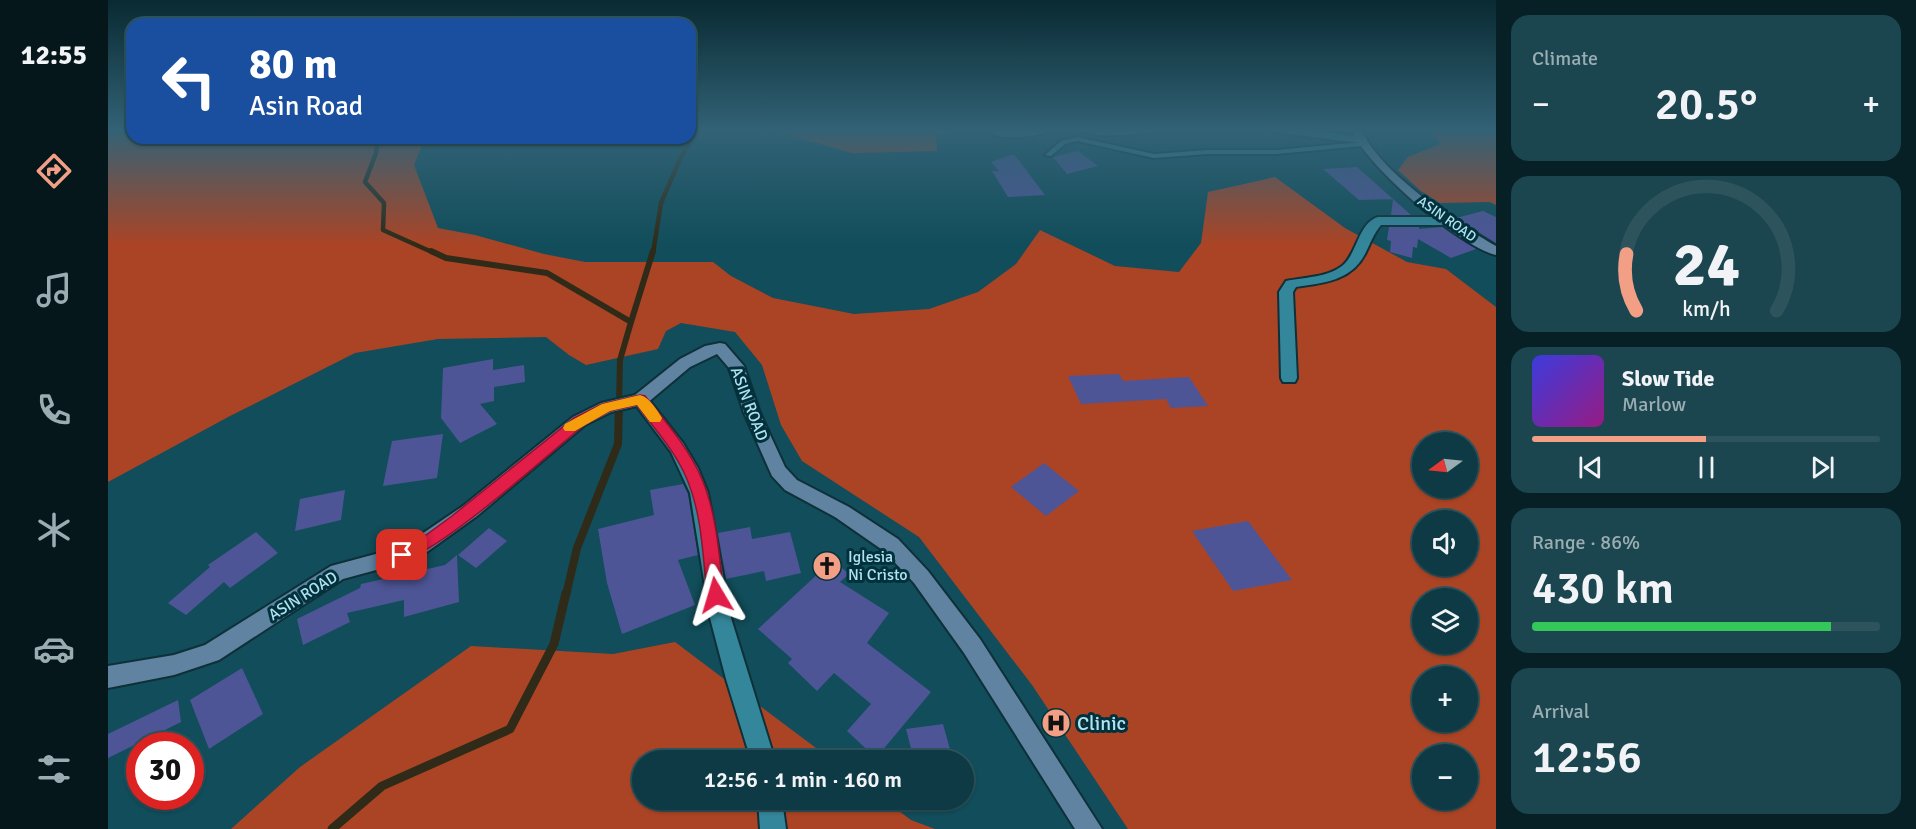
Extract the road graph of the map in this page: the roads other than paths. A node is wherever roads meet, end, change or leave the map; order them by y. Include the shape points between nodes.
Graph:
1 (1387, 168) edge
2 (1445, 221) junction
3 (1496, 251) edge
4 (1289, 378) dead end
5 (633, 401) junction
6 (108, 677) edge
7 (760, 750) edge
8 (771, 810) edge
9 (773, 829) edge
10 (1089, 829) edge

1 - 2 main road, ASIN ROAD
2 - 3 main road, ASIN ROAD
2 - 4 street via 1378,221 1345,273 1291,284 1286,292
5 - 6 main road, ASIN ROAD via 607,407 579,421 470,511 417,548 338,572 211,653 174,665
5 - 7 street via 673,442 694,477 706,519 724,629
5 - 10 main road, ASIN ROAD via 710,350 720,348 730,357 778,471 791,485 842,512 891,545 921,577 972,646
8 - 9 street

